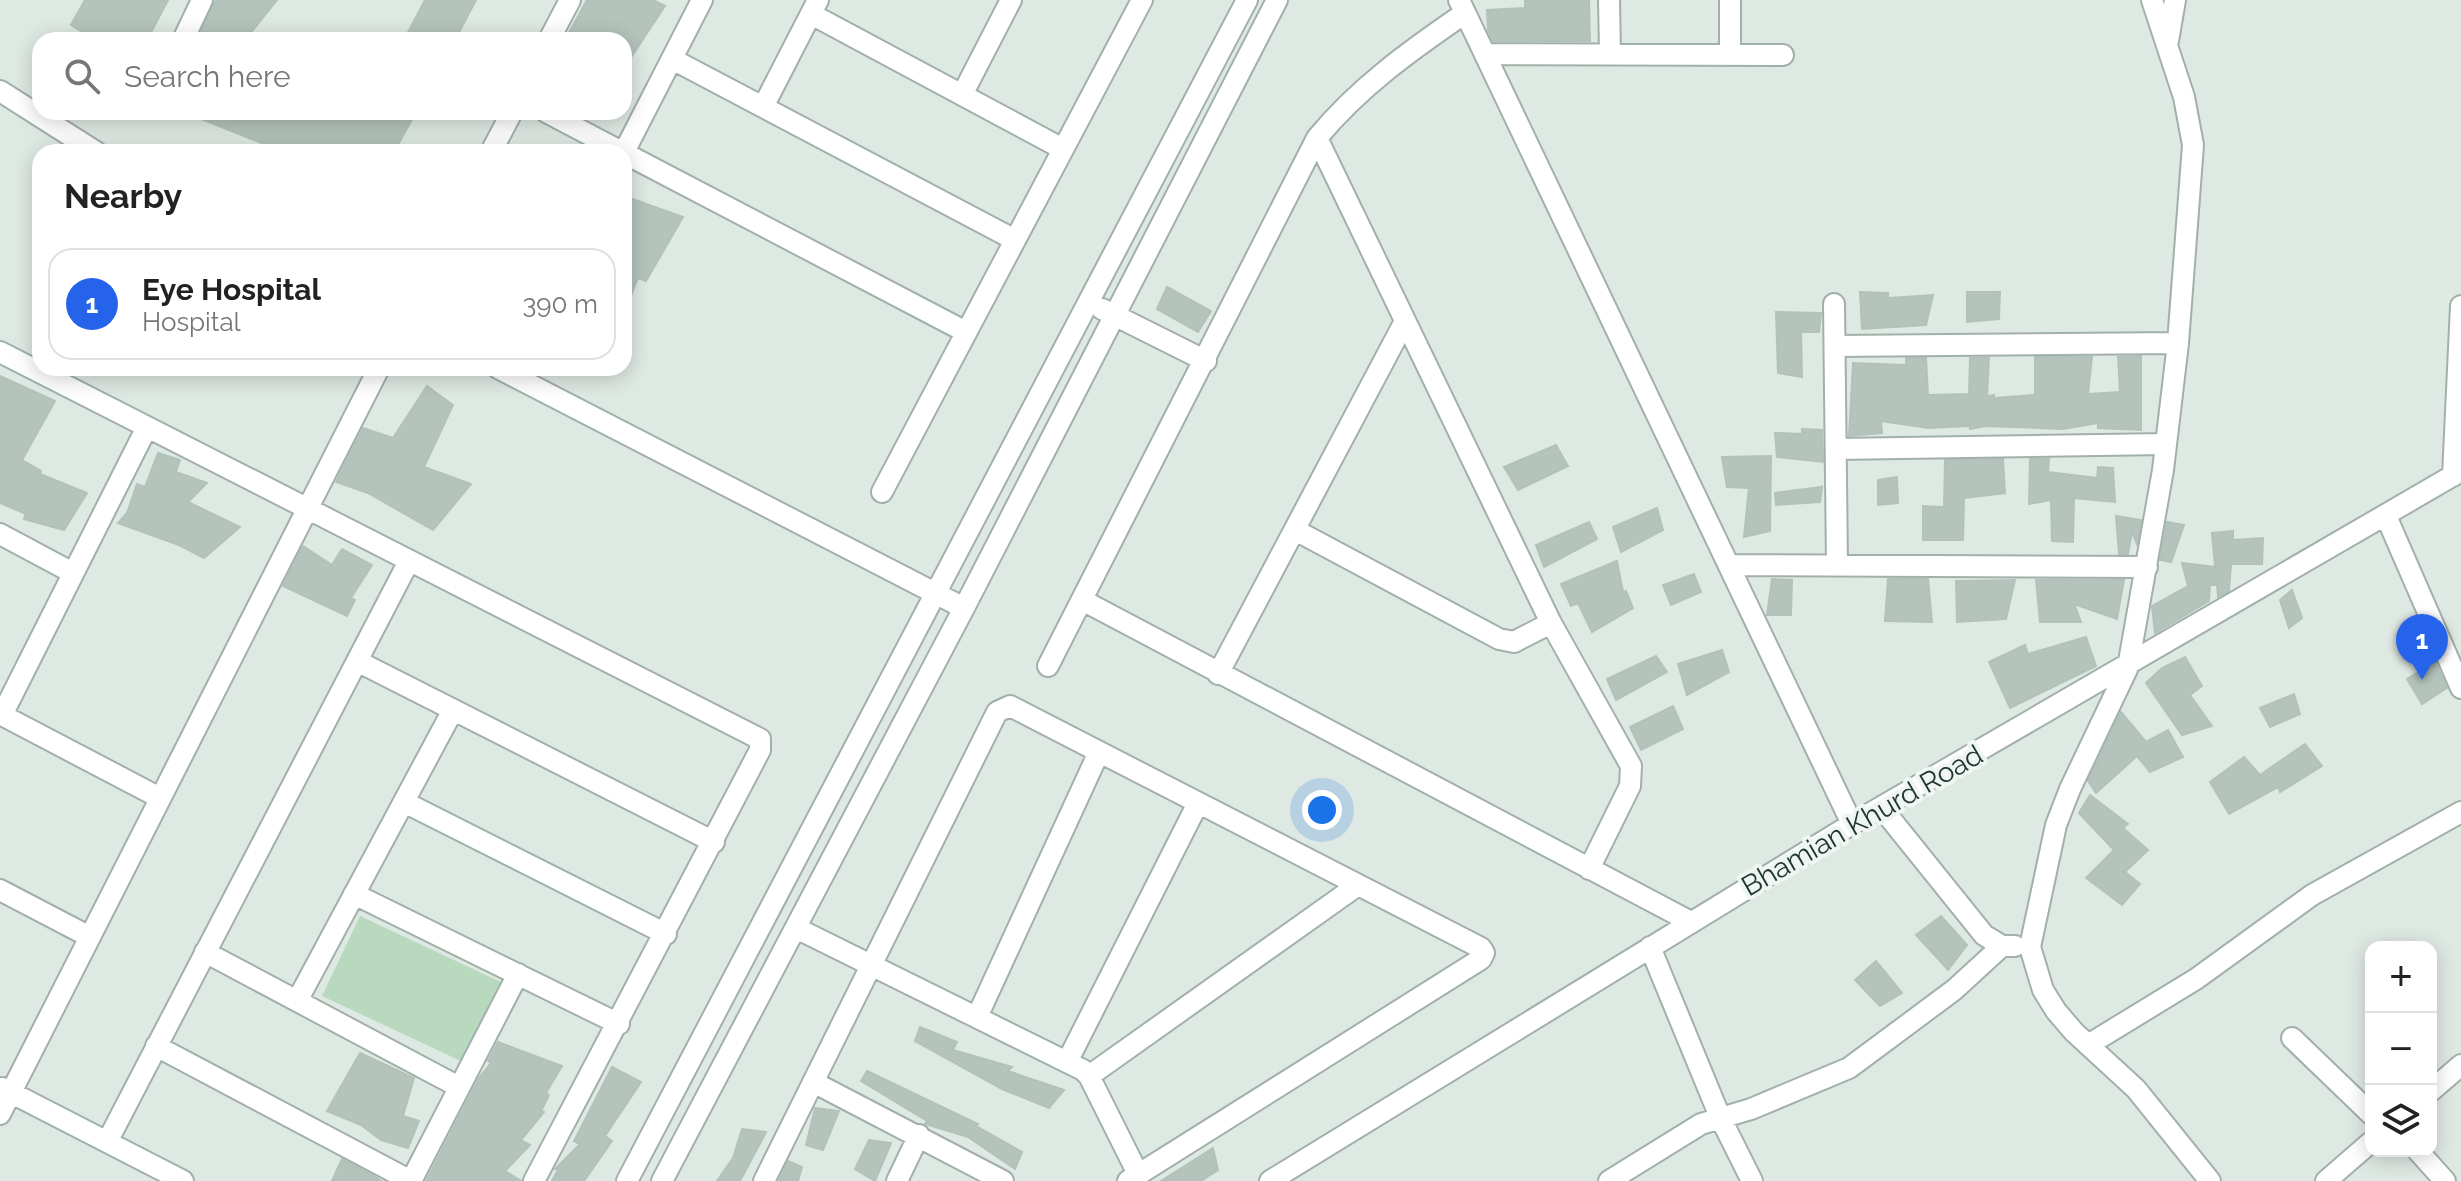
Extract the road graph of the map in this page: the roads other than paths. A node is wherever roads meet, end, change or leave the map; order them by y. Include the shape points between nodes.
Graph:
1 (202, 0) edge
2 (570, 0) edge
3 (702, 0) edge
4 (1011, 0) edge
5 (1142, 0) edge
6 (1247, 0) edge
7 (1277, 0) edge
8 (1609, 0) edge
9 (1730, 0) edge
10 (2152, 0) edge
11 (2175, 0) edge
12 (1462, 6) edge
13 (814, 7) edge
14 (187, 32) edge
15 (553, 32) edge
16 (2168, 45) junction
17 (1610, 53) junction
18 (1485, 54) junction
19 (1730, 54) junction
20 (1783, 55) dead end
21 (672, 59) junction
22 (0, 91) edge
23 (963, 93) junction
24 (763, 107) junction
25 (32, 111) edge
26 (46, 120) edge
27 (508, 120) edge
28 (561, 120) edge
29 (1317, 138) junction
30 (83, 144) edge
31 (495, 144) edge
32 (608, 144) edge
33 (627, 144) edge
34 (1063, 149) junction
35 (632, 157) edge
36 (1015, 240) junction
37 (1088, 301) junction
38 (1834, 304) dead end
39 (2461, 306) edge
40 (1114, 315) junction
41 (1404, 323) junction
42 (966, 332) junction
43 (2178, 343) junction
44 (1835, 346) junction
45 (0, 352) edge
46 (1206, 361) junction
47 (32, 368) edge
48 (47, 376) edge
49 (375, 376) edge
50 (513, 376) edge
51 (147, 427) junction
52 (2166, 444) junction
53 (1836, 449) junction
54 (2457, 473) edge
55 (882, 492) dead end
56 (307, 509) junction
57 (2386, 516) junction
58 (1295, 530) junction
59 (0, 534) edge
60 (409, 561) junction
61 (1729, 565) junction
62 (1837, 565) junction
63 (2147, 567) junction
64 (73, 573) junction
65 (935, 594) junction
66 (1082, 600) junction
67 (964, 608) junction
68 (1551, 623) junction
69 (357, 661) junction
70 (1048, 666) dead end
71 (2128, 667) junction
72 (1218, 674) junction
73 (2461, 688) edge
74 (453, 710) junction
75 (1, 715) edge
76 (1099, 752) junction
77 (160, 798) junction
78 (404, 802) junction
79 (1198, 803) junction
80 (1881, 807) junction
81 (2461, 812) edge
82 (1852, 824) junction
83 (714, 842) junction
84 (1589, 869) junction
85 (1358, 885) junction
86 (0, 890) edge
87 (354, 894) junction
88 (1691, 922) junction
89 (796, 928) junction
90 (666, 934) junction
91 (90, 937) junction
92 (2002, 946) junction
93 (1650, 947) junction
94 (2030, 947) junction
95 (205, 952) junction
96 (869, 967) junction
97 (518, 974) junction
98 (297, 1001) junction
99 (977, 1017) junction
100 (619, 1024) junction
101 (2292, 1038) dead end
102 (2088, 1045) junction
103 (156, 1046) junction
104 (1067, 1062) junction
105 (2461, 1065) edge
106 (1089, 1076) junction
107 (815, 1083) junction
108 (2437, 1086) edge
109 (459, 1087) junction
110 (5, 1090) edge
111 (2365, 1108) edge
112 (0, 1114) edge
113 (1720, 1117) junction
114 (919, 1135) junction
115 (107, 1142) junction
116 (2365, 1147) edge
117 (2423, 1157) edge
118 (146, 1172) edge
119 (1301, 1173) edge
120 (1133, 1178) edge
121 (183, 1181) edge
122 (411, 1181) edge
123 (534, 1181) edge
124 (627, 1181) edge
125 (662, 1181) edge
126 (764, 1181) edge
127 (897, 1181) edge
128 (1003, 1181) edge
129 (1270, 1181) edge
130 (1609, 1181) edge
131 (1752, 1181) edge
132 (2210, 1181) edge
133 (2326, 1181) edge
134 (2445, 1181) edge

1 - 14 street
2 - 15 street
3 - 21 street
4 - 23 street
5 - 34 street
6 - 37 street
7 - 40 street
8 - 17 street
9 - 19 street
10 - 16 street
11 - 16 street
12 - 18 street
12 - 29 street via 1343,107
13 - 23 street
13 - 24 street
16 - 43 street via 2193,145
17 - 18 street
17 - 19 street
18 - 61 street
19 - 20 street
21 - 24 street
21 - 33 street
22 - 25 street
23 - 34 street
24 - 36 street
26 - 30 street
27 - 31 street
28 - 32 street
29 - 41 street
29 - 46 street
34 - 36 street
35 - 42 street
36 - 42 street
37 - 40 street
37 - 65 street
38 - 44 street
39 - 54 street
40 - 46 street
40 - 67 street
41 - 58 street
41 - 68 street
42 - 55 street
43 - 44 street
43 - 52 street
44 - 53 street
45 - 47 street
46 - 66 street
48 - 51 street
49 - 56 street
50 - 65 street
51 - 56 street
51 - 64 street
52 - 53 street
52 - 63 street
53 - 62 street
54 - 57 street, Bhamian Khurd Road
56 - 60 street
56 - 77 street
57 - 71 street, Bhamian Khurd Road
57 - 73 street
58 - 68 street via 1499,639 1514,642
58 - 72 street
59 - 64 street
60 - 69 street
60 - 83 street via 760,739 760,750
61 - 62 street
61 - 82 street
62 - 63 street
63 - 71 street
64 - 75 street
65 - 67 street
65 - 124 street
66 - 70 street
66 - 72 street
67 - 89 street
68 - 84 street via 1633,776
69 - 74 street
69 - 95 street
71 - 80 street, Bhamian Khurd Road
71 - 94 street via 2056,825
72 - 84 street
74 - 78 street
74 - 83 street
75 - 77 street
76 - 79 street
76 - 96 street via 1010,706 1000,708
76 - 99 street
77 - 91 street
78 - 87 street
78 - 90 street
79 - 85 street
79 - 104 street
80 - 82 street, Bhamian Khurd Road
80 - 92 street via 1984,935
81 - 102 street via 2312,895 2196,979
82 - 88 street, Bhamian Khurd Road
83 - 90 street
84 - 88 street
85 - 106 street
85 - 120 street via 1481,948 1481,959
86 - 91 street
87 - 97 street
87 - 98 street
88 - 93 street, Bhamian Khurd Road
89 - 96 street
89 - 125 street
90 - 100 street
91 - 110 street
92 - 94 street
92 - 113 street via 1954,990 1849,1068
93 - 113 street
93 - 119 street, Bhamian Khurd Road
94 - 102 street via 2043,990
95 - 98 street
95 - 103 street
96 - 99 street
96 - 107 street
97 - 100 street
97 - 109 street
98 - 109 street
99 - 104 street
100 - 123 street
101 - 111 street
102 - 132 street via 2136,1089
103 - 115 street
103 - 122 street
104 - 106 street
105 - 108 street
106 - 120 street
107 - 114 street
107 - 126 street
109 - 122 street
110 - 112 street
110 - 115 street
113 - 130 street
113 - 131 street
114 - 127 street
114 - 128 street
115 - 118 street
116 - 133 street
117 - 134 street
118 - 121 street
119 - 129 street, Bhamian Khurd Road

